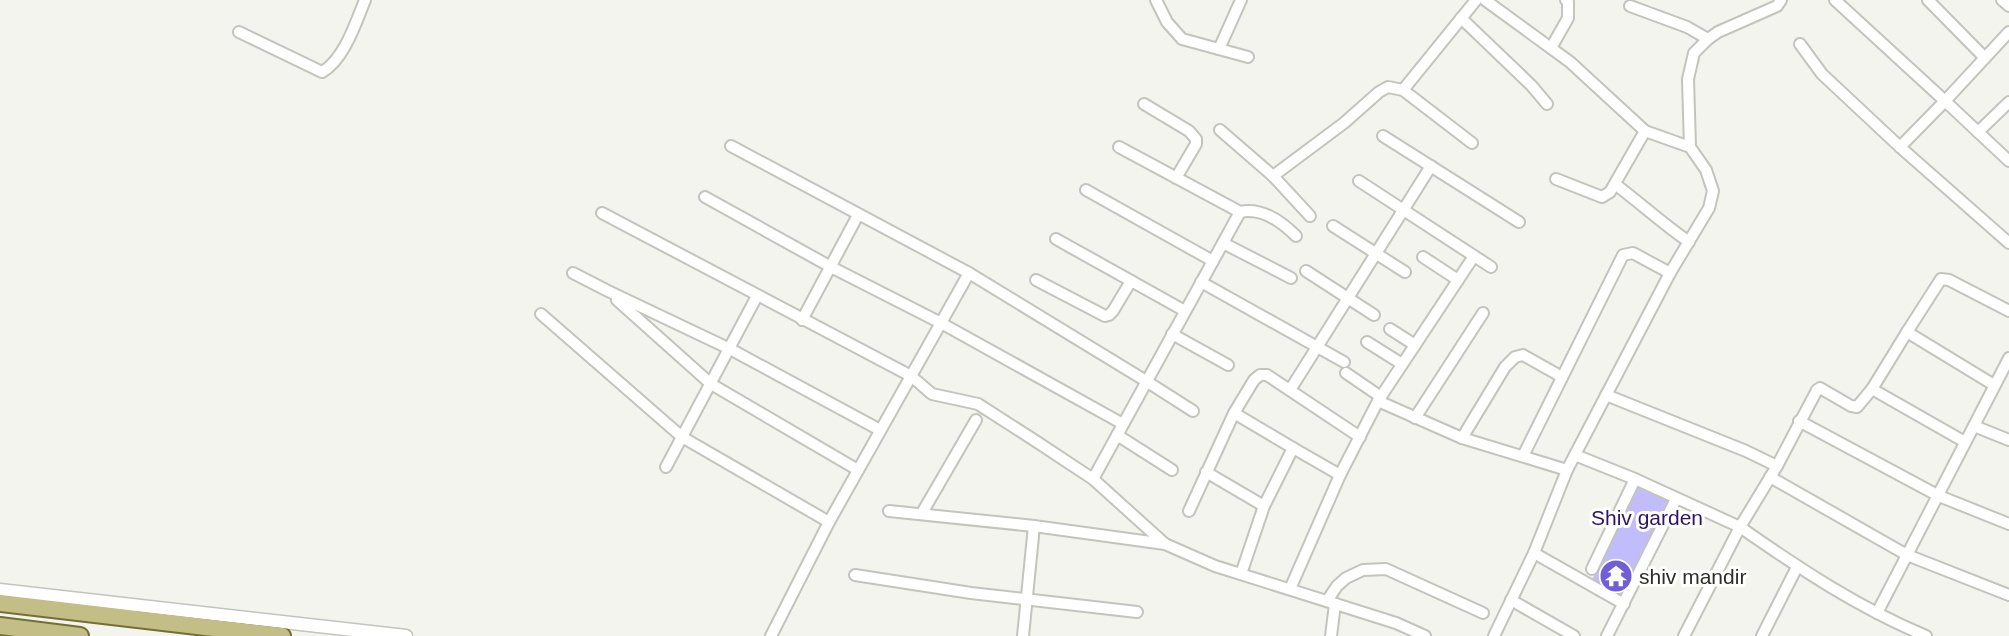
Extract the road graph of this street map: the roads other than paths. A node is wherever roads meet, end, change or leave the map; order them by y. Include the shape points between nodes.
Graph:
1 (365, 0) edge
2 (1156, 0) edge
3 (1241, 0) edge
4 (1476, 0) edge
5 (1485, 0) edge
6 (1566, 0) edge
7 (1782, 0) edge
8 (1835, 0) edge
9 (1928, 0) edge
10 (2002, 0) edge
11 (1630, 6) dead end
12 (2009, 6) edge
13 (1461, 18) junction
14 (239, 32) dead end
15 (2009, 32) edge
16 (1708, 39) junction
17 (1800, 44) dead end
18 (1551, 48) junction
19 (1219, 49) junction
20 (1248, 57) dead end
21 (1985, 58) junction
22 (1403, 90) junction
23 (1945, 101) junction
24 (2009, 102) edge
25 (1144, 104) dead end
26 (1547, 104) dead end
27 (1220, 129) dead end
28 (1645, 131) junction
29 (1978, 132) junction
30 (1383, 136) dead end
31 (1472, 143) dead end
32 (730, 146) dead end
33 (1119, 147) dead end
34 (1690, 147) junction
35 (1900, 147) junction
36 (2009, 161) edge
37 (1431, 166) junction
38 (1273, 176) junction
39 (1176, 178) junction
40 (1556, 179) dead end
41 (1359, 181) dead end
42 (1615, 184) junction
43 (1086, 190) dead end
44 (705, 197) dead end
45 (1403, 208) junction
46 (1240, 212) junction
47 (602, 213) dead end
48 (858, 215) junction
49 (1311, 216) dead end
50 (1519, 222) dead end
51 (1334, 226) dead end
52 (1296, 236) dead end
53 (1056, 239) dead end
54 (1689, 242) junction
55 (1223, 243) junction
56 (2009, 243) edge
57 (1375, 252) junction
58 (1474, 256) junction
59 (1424, 257) dead end
60 (1213, 261) junction
61 (831, 267) junction
62 (1491, 267) dead end
63 (1306, 271) dead end
64 (1405, 272) dead end
65 (573, 273) dead end
66 (969, 273) junction
67 (1670, 273) junction
68 (1291, 278) dead end
69 (1036, 280) dead end
70 (1458, 280) junction
71 (1131, 281) junction
72 (1201, 282) junction
73 (608, 291) junction
74 (757, 296) junction
75 (1347, 297) junction
76 (1185, 311) junction
77 (2009, 311) edge
78 (1483, 313) dead end
79 (541, 314) dead end
80 (1374, 315) dead end
81 (802, 320) junction
82 (941, 323) junction
83 (1390, 329) dead end
84 (1907, 332) junction
85 (1172, 334) junction
86 (1367, 342) dead end
87 (1316, 345) junction
88 (1414, 345) junction
89 (730, 349) junction
90 (2008, 363) edge
91 (1402, 364) junction
92 (1228, 365) dead end
93 (911, 376) junction
94 (1562, 377) junction
95 (1146, 381) junction
96 (711, 384) junction
97 (1994, 386) junction
98 (1872, 388) junction
99 (1290, 390) junction
100 (1606, 395) junction
101 (1379, 399) junction
102 (1192, 411) dead end
103 (1234, 413) junction
104 (1415, 418) junction
105 (976, 420) dead end
106 (1799, 421) junction
107 (1123, 424) junction
108 (1974, 426) junction
109 (880, 430) junction
110 (1117, 435) junction
111 (682, 437) junction
112 (1360, 437) junction
113 (1462, 438) junction
114 (2009, 440) edge
115 (1965, 442) junction
116 (1293, 448) junction
117 (1575, 455) junction
118 (1523, 456) junction
119 (1777, 466) junction
120 (666, 467) dead end
121 (858, 470) junction
122 (1172, 470) dead end
123 (1567, 470) junction
124 (1206, 472) junction
125 (1340, 475) junction
126 (1770, 477) junction
127 (1093, 479) junction
128 (1635, 479) junction
129 (1939, 496) junction
130 (1677, 499) junction
131 (1264, 506) junction
132 (889, 511) dead end
133 (1189, 511) dead end
134 (922, 513) junction
135 (829, 522) junction
136 (2009, 524) edge
137 (1034, 526) junction
138 (1740, 527) junction
139 (1165, 544) junction
140 (1534, 553) junction
141 (1907, 555) junction
142 (1797, 567) junction
143 (1592, 569) dead end
144 (1241, 574) junction
145 (855, 575) dead end
146 (0, 590) edge
147 (1290, 590) junction
148 (2009, 595) edge
149 (1026, 599) junction
150 (1511, 600) junction
151 (0, 603) edge
152 (1331, 603) junction
153 (1624, 604) junction
154 (1137, 612) dead end
155 (1483, 613) dead end
156 (1877, 613) junction
157 (0, 626) edge
158 (80, 636) edge
159 (282, 636) edge
160 (406, 636) edge
161 (771, 636) edge
162 (1023, 636) edge
163 (1331, 636) edge
164 (1425, 636) edge
165 (1494, 636) edge
166 (1574, 636) edge
167 (1607, 636) edge
168 (1684, 636) edge
169 (1761, 636) edge
170 (1926, 636) edge

1 - 14 street via 348,40 322,72
2 - 19 street via 1167,22 1182,39
3 - 19 street
4 - 13 street
5 - 18 street
6 - 18 street via 1568,18
7 - 16 street
8 - 23 street
9 - 21 street
10 - 12 street
11 - 16 street
13 - 22 street
13 - 26 street
15 - 21 street
16 - 34 street via 1694,53 1688,80
17 - 35 street via 1822,74
18 - 28 street
19 - 20 street
21 - 23 street
22 - 31 street
22 - 38 street via 1388,87 1379,92
23 - 29 street
23 - 35 street
24 - 29 street
25 - 39 street via 1189,131 1196,140
27 - 38 street
28 - 34 street
28 - 42 street
29 - 36 street
30 - 37 street
32 - 48 street
33 - 39 street
34 - 54 street via 1706,170 1713,192 1709,208
35 - 56 street
37 - 45 street
37 - 50 street
38 - 49 street
39 - 46 street
40 - 42 street via 1602,197
41 - 45 street
42 - 54 street
43 - 60 street
44 - 61 street
45 - 57 street
45 - 58 street
46 - 52 street via 1265,214 1283,223
46 - 55 street
47 - 74 street
48 - 61 street
48 - 66 street
51 - 57 street
53 - 71 street
54 - 67 street
55 - 60 street
55 - 68 street
57 - 64 street
57 - 75 street
58 - 62 street
58 - 70 street
59 - 70 street
60 - 72 street
61 - 81 street
61 - 82 street
63 - 75 street
65 - 73 street
66 - 82 street
66 - 95 street
67 - 94 street via 1633,253 1623,255
67 - 100 street
69 - 71 street via 1105,316 1113,311
70 - 88 street
71 - 76 street
72 - 76 street
72 - 87 street
73 - 89 street
73 - 96 street
74 - 81 street
74 - 89 street
75 - 80 street
75 - 87 street
76 - 85 street
77 - 84 street via 1941,279
78 - 104 street
79 - 111 street
81 - 93 street
82 - 93 street
82 - 107 street
83 - 88 street
84 - 97 street
84 - 98 street
85 - 92 street
85 - 95 street
86 - 91 street
87 - 99 street
87 - 101 street
88 - 91 street
89 - 96 street
89 - 109 street
90 - 97 street
91 - 101 street
93 - 109 street
93 - 127 street via 932,394 978,404
94 - 113 street via 1523,355 1515,357
94 - 118 street
95 - 102 street
95 - 107 street
96 - 111 street
96 - 121 street
97 - 108 street
98 - 106 street via 1857,407 1820,388
98 - 115 street
99 - 103 street via 1267,375 1260,375
99 - 112 street
100 - 117 street
100 - 119 street
101 - 104 street
101 - 112 street
103 - 116 street
103 - 124 street
104 - 113 street
105 - 134 street
106 - 119 street
106 - 129 street
107 - 110 street
108 - 114 street
108 - 115 street
109 - 121 street
110 - 122 street
110 - 127 street
111 - 120 street
111 - 135 street
112 - 125 street
113 - 118 street
115 - 129 street
116 - 125 street
116 - 131 street
117 - 123 street
117 - 128 street
118 - 123 street
119 - 126 street
121 - 135 street
123 - 140 street
124 - 131 street
124 - 133 street
125 - 147 street
126 - 138 street
126 - 141 street
127 - 139 street
128 - 130 street
128 - 143 street
129 - 136 street
129 - 141 street
130 - 138 street
130 - 153 street
131 - 144 street
132 - 134 street
134 - 137 street
135 - 161 street
137 - 139 street
137 - 149 street
138 - 142 street
138 - 168 street
139 - 144 street
140 - 150 street
140 - 153 street
141 - 148 street
141 - 156 street
142 - 156 street
142 - 169 street
144 - 147 street
145 - 149 street
146 - 160 street
147 - 152 street
149 - 154 street
149 - 162 street
150 - 165 street
150 - 166 street
151 - 159 main road
152 - 155 street via 1337,586 1346,578 1363,570 1386,569
152 - 163 street
152 - 164 street
153 - 167 street
156 - 170 street
157 - 158 main road

